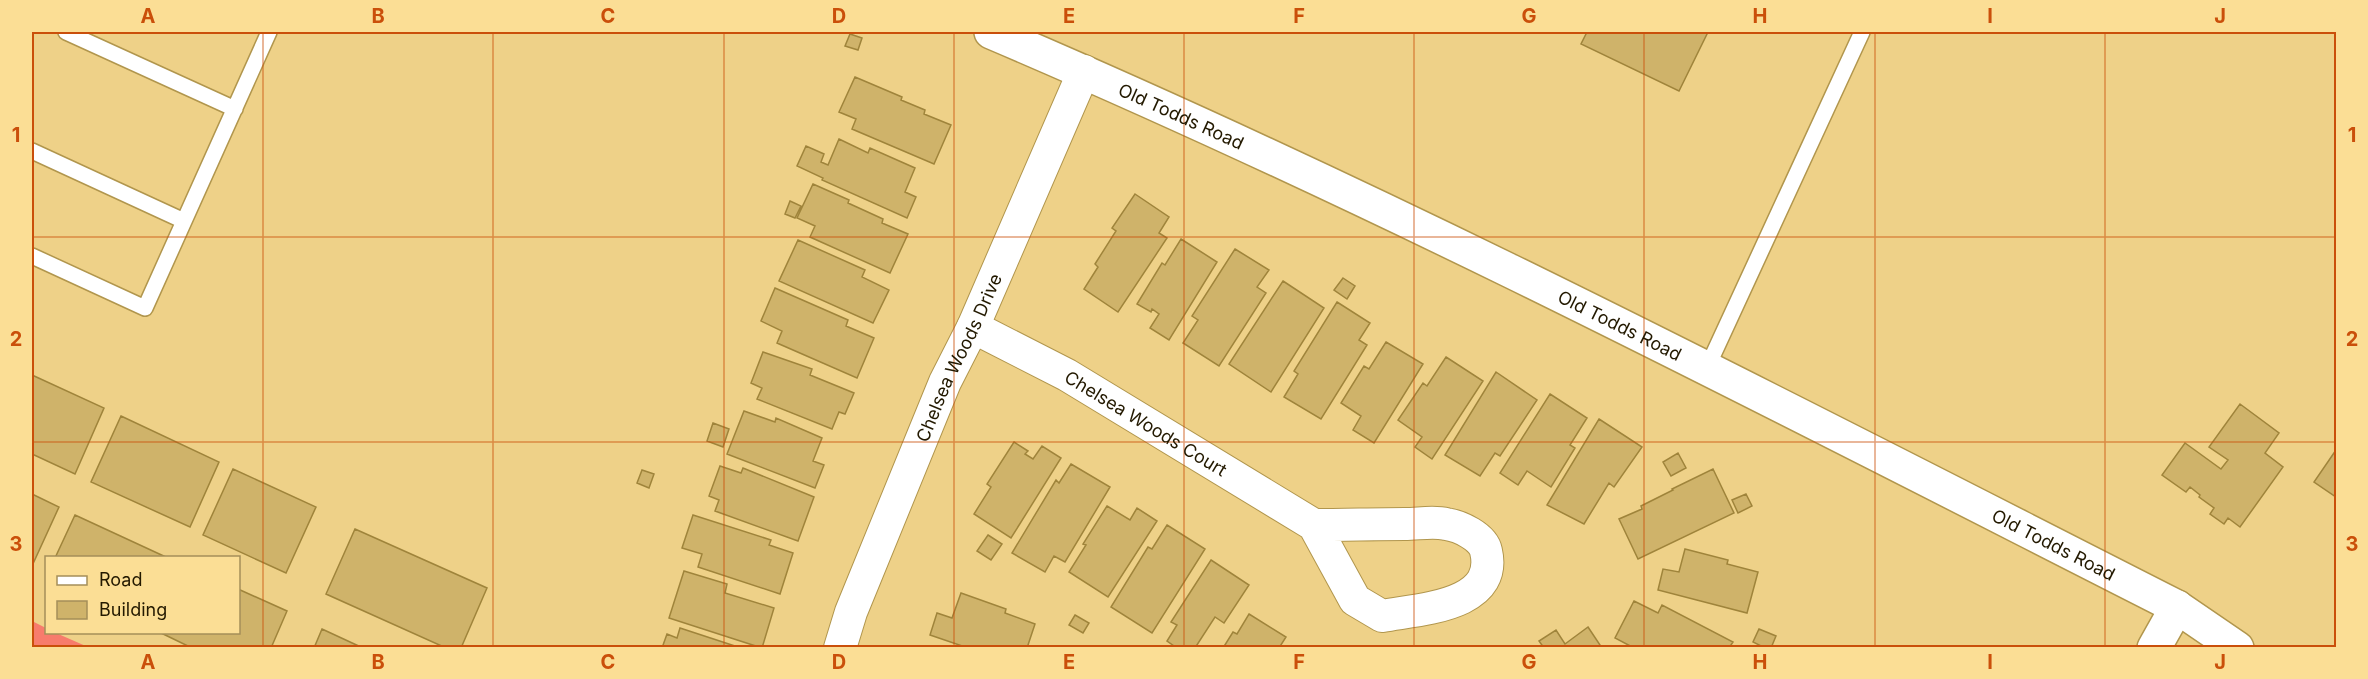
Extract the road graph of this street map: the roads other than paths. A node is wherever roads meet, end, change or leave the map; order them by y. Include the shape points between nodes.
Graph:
1 (66, 32) edge
2 (269, 32) edge
3 (991, 32) edge
4 (1862, 32) edge
5 (1084, 71) junction
6 (235, 109) junction
7 (32, 151) edge
8 (184, 221) junction
9 (32, 256) edge
10 (973, 327) junction
11 (1707, 368) junction
12 (1314, 525) junction
13 (2177, 607) junction
14 (840, 648) edge
15 (2154, 648) edge
16 (2237, 648) edge

1 - 6 lane
2 - 6 lane
3 - 5 main road, Old Todds Road
4 - 11 lane
5 - 10 street, Chelsea Woods Drive
5 - 11 main road, Old Todds Road via 1408,220
6 - 8 lane
7 - 8 lane
8 - 9 lane via 145,308
10 - 12 street, Chelsea Woods Court via 1067,375
10 - 14 street, Chelsea Woods Drive via 945,381
11 - 13 main road, Old Todds Road
12 - 12 street via 1355,600 1382,616 1454,603 1472,593 1489,563 1485,545 1468,532 1446,524
13 - 15 main road
13 - 16 main road, Old Todds Road

